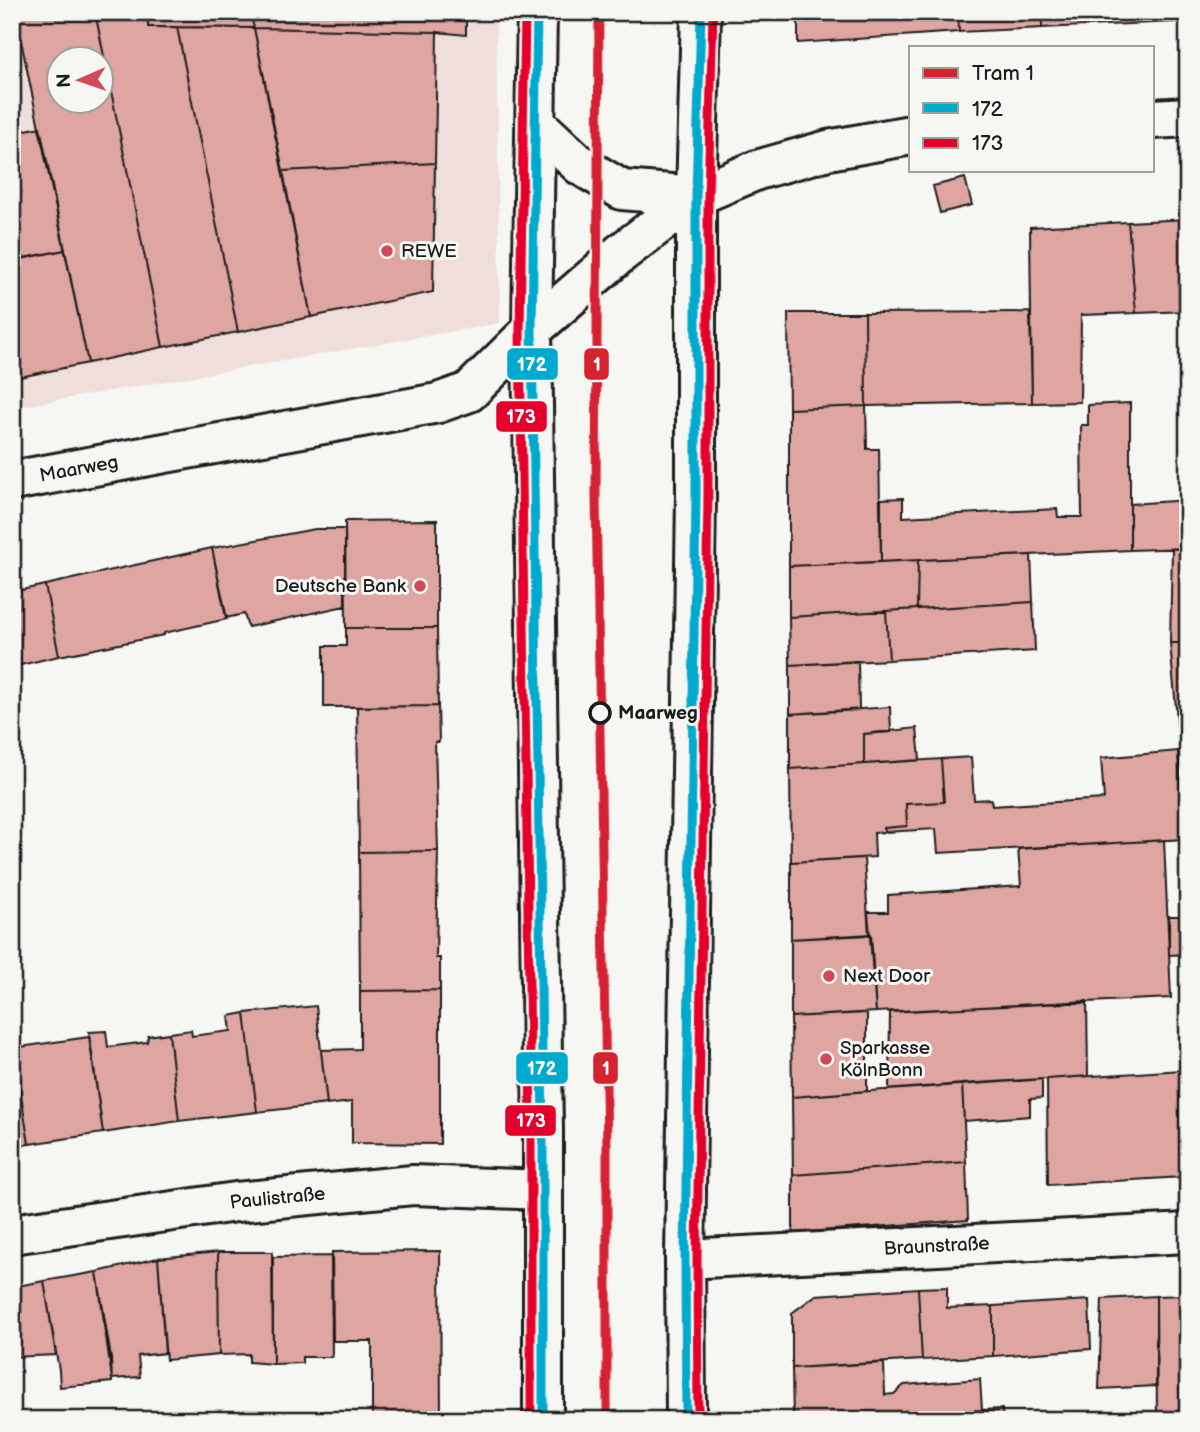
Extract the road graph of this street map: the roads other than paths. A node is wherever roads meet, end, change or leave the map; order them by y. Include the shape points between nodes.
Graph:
1 (537, 12) edge
2 (701, 12) edge
3 (1188, 117) edge
4 (1154, 119) edge
5 (535, 123) junction
6 (909, 135) edge
7 (696, 196) junction
8 (532, 330) junction
9 (12, 481) edge
10 (543, 1190) junction
11 (1188, 1233) edge
12 (12, 1234) edge
13 (685, 1259) junction
14 (543, 1420) edge
15 (685, 1420) edge

1 - 5 main road
2 - 7 main road
3 - 4 main road
5 - 7 main road via 580,165 622,190
5 - 8 main road
6 - 7 main road via 828,150 757,170
7 - 8 main road, Maarweg
7 - 13 main road
8 - 9 main road, Maarweg via 469,392 438,403
8 - 10 main road
10 - 12 main road, Paulistraße via 413,1185 236,1202
10 - 14 main road
11 - 13 main road, Braunstraße
13 - 15 main road

